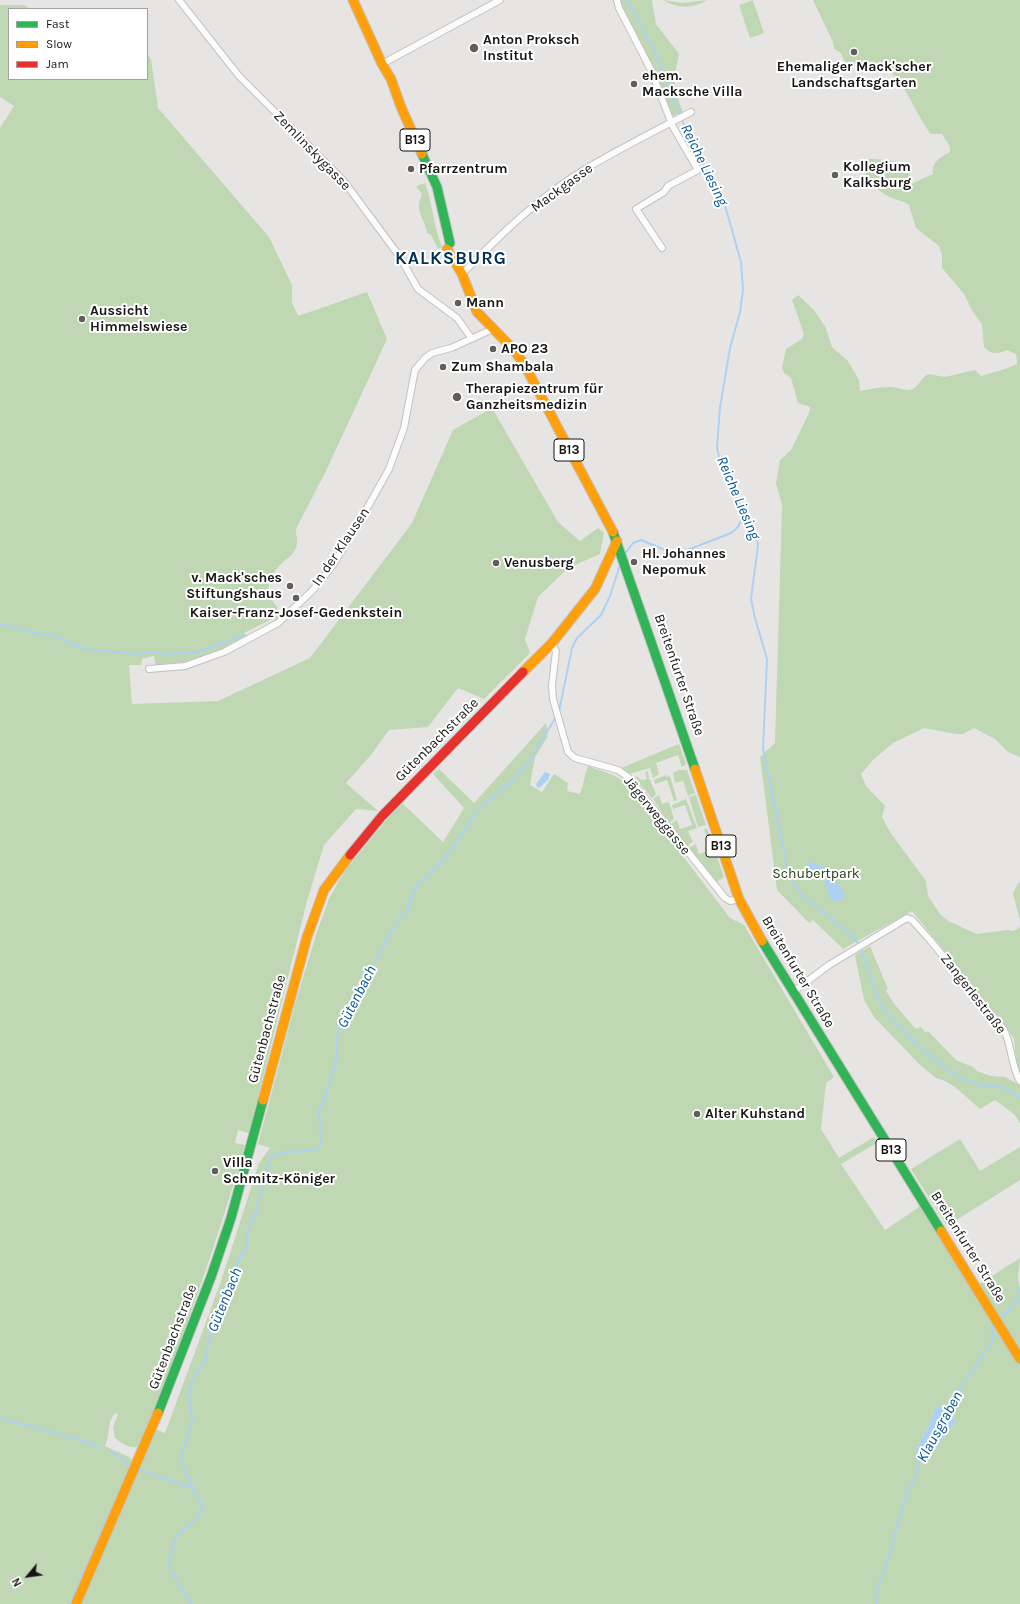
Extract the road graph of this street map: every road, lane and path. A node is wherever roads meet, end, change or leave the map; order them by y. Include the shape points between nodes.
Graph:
1 (179, 0) edge
2 (353, 0) edge
3 (500, 0) edge
4 (617, 0) edge
5 (382, 64) junction
6 (691, 112) dead end
7 (673, 121) junction
8 (662, 248) dead end
9 (462, 274) junction
10 (493, 329) junction
11 (472, 339) junction
12 (619, 545) junction
13 (552, 643) junction
14 (149, 669) dead end
15 (739, 899) junction
16 (793, 992) junction
17 (1020, 1081) edge
18 (1020, 1359) edge
19 (76, 1604) edge

1 - 11 street, Zemlinskygasse via 239,76 343,180 403,262 418,289 457,318
2 - 5 main road, B13
3 - 5 street
4 - 7 street
5 - 9 main road, B13 via 429,172 438,223
6 - 7 street, Mackgasse
7 - 8 street via 698,170 668,186 664,192 636,209
7 - 9 street, Mackgasse via 586,168 546,197 500,235
9 - 10 main road, B13 via 475,307
10 - 11 street, In der Klausen
10 - 12 main road, B13 via 524,364
11 - 14 street, In der Klausen via 432,353 415,370 404,428 389,469 333,565 312,591 278,623 224,652 185,666
12 - 13 main road, Gütenbachstraße via 612,549 595,589
12 - 15 main road, Breitenfurter Straße / B13
13 - 15 street, Jägerweggasse via 556,651 552,685 554,706 568,752 575,758 618,770 628,777 725,898 730,901
13 - 19 main road, Gütenbachstraße via 382,816 340,866 324,890 307,937 231,1218 188,1339
15 - 16 main road, Breitenfurter Straße / B13
16 - 17 street, Zangerlestraße via 851,951 907,918 912,920 930,940 1004,1030
16 - 18 main road, Breitenfurter Straße / B13

